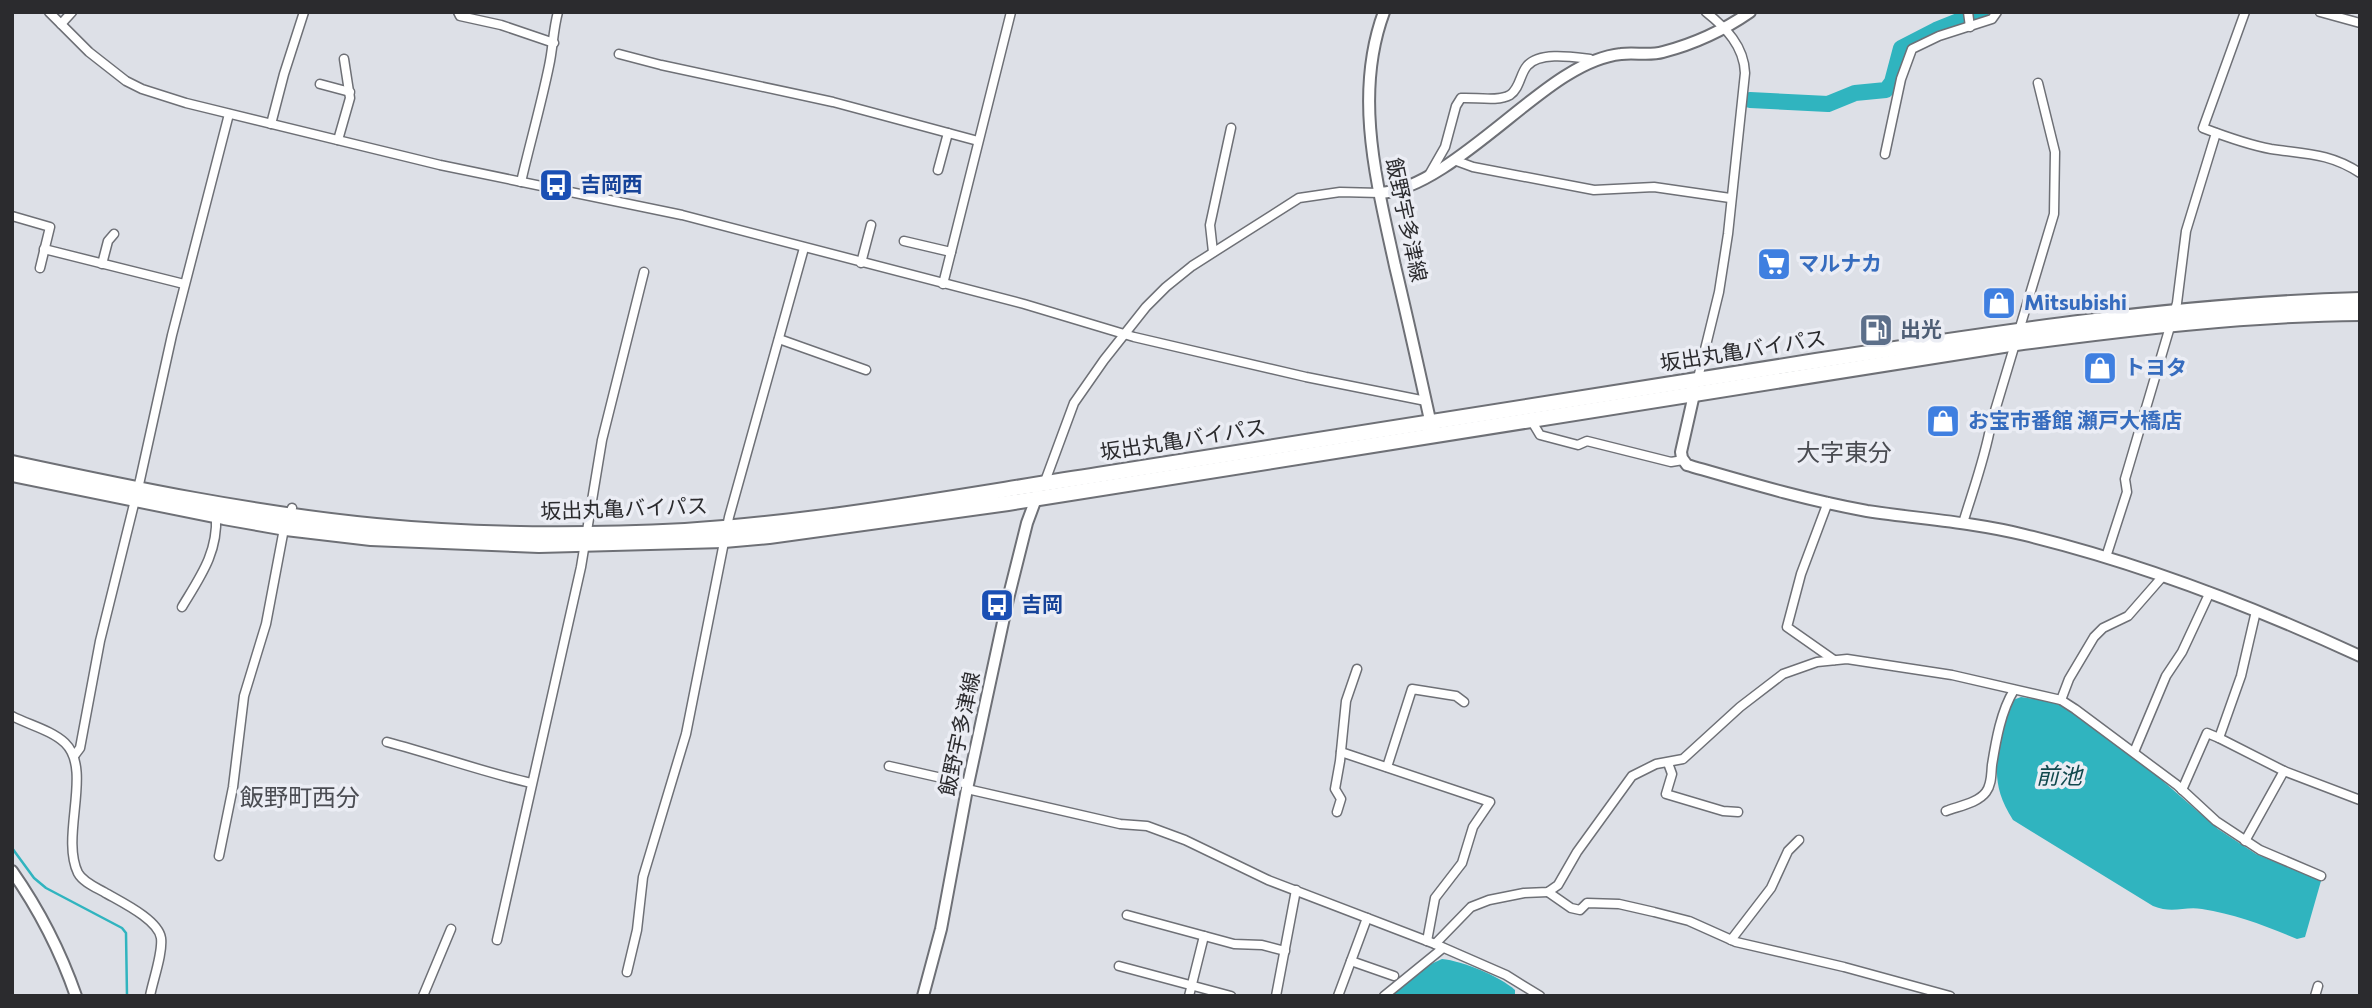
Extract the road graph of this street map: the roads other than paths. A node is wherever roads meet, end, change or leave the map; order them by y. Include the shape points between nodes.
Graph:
1 (49, 12) edge
2 (72, 12) edge
3 (304, 12) edge
4 (457, 12) edge
5 (558, 12) edge
6 (1011, 12) edge
7 (1384, 12) edge
8 (1706, 12) edge
9 (1750, 12) edge
10 (1968, 12) edge
11 (1997, 12) edge
12 (2245, 12) edge
13 (2320, 12) edge
14 (2360, 23) edge
15 (61, 24) junction
16 (1970, 27) junction
17 (1726, 29) junction
18 (554, 43) junction
19 (619, 54) dead end
20 (344, 59) dead end
21 (1593, 61) junction
22 (2038, 83) dead end
23 (320, 84) dead end
24 (350, 92) junction
25 (229, 114) junction
26 (271, 124) junction
27 (1231, 128) dead end
28 (948, 133) junction
29 (2216, 133) junction
30 (338, 140) junction
31 (978, 141) junction
32 (1885, 154) dead end
33 (1454, 160) junction
34 (938, 170) dead end
35 (2360, 173) edge
36 (1429, 175) junction
37 (521, 182) junction
38 (1380, 193) junction
39 (1730, 198) junction
40 (12, 216) edge
41 (871, 225) dead end
42 (114, 234) dead end
43 (904, 241) dead end
44 (804, 248) junction
45 (44, 249) junction
46 (951, 252) junction
47 (1213, 253) junction
48 (860, 263) junction
49 (102, 264) junction
50 (40, 268) dead end
51 (643, 272) dead end
52 (184, 284) junction
53 (943, 284) junction
54 (2360, 300) edge
55 (2360, 313) edge
56 (2172, 318) junction
57 (1126, 334) junction
58 (2018, 336) junction
59 (779, 339) junction
60 (866, 370) dead end
61 (1698, 378) junction
62 (1694, 393) junction
63 (1426, 401) junction
64 (1531, 419) junction
65 (1432, 428) junction
66 (1683, 460) junction
67 (12, 463) edge
68 (1185, 472) junction
69 (12, 474) edge
70 (1044, 484) junction
71 (136, 495) junction
72 (1036, 498) junction
73 (1828, 502) junction
74 (216, 516) junction
75 (290, 517) junction
76 (1963, 523) junction
77 (725, 533) junction
78 (585, 539) junction
79 (2106, 557) junction
80 (2163, 576) junction
81 (2210, 593) junction
82 (182, 607) dead end
83 (2256, 611) junction
84 (2360, 656) edge
85 (1835, 660) junction
86 (1357, 669) dead end
87 (2014, 690) junction
88 (2061, 700) junction
89 (1464, 702) dead end
90 (12, 716) edge
91 (2219, 738) junction
92 (387, 742) dead end
93 (1341, 752) junction
94 (2134, 752) junction
95 (74, 756) junction
96 (1668, 763) junction
97 (889, 766) dead end
98 (1387, 767) junction
99 (2284, 771) junction
100 (531, 783) junction
101 (968, 787) junction
102 (2182, 790) junction
103 (2360, 800) edge
104 (1738, 811) dead end
105 (1947, 811) dead end
106 (1337, 812) dead end
107 (1799, 841) dead end
108 (2245, 841) junction
109 (219, 856) dead end
110 (12, 871) edge
111 (2321, 876) dead end
112 (1296, 890) junction
113 (1549, 892) junction
114 (1127, 915) dead end
115 (1367, 918) junction
116 (450, 929) dead end
117 (1205, 936) junction
118 (497, 940) dead end
119 (1731, 940) junction
120 (1435, 944) junction
121 (1285, 951) junction
122 (1351, 961) junction
123 (1119, 966) dead end
124 (627, 972) dead end
125 (1394, 976) dead end
126 (1191, 985) junction
127 (2318, 986) dead end
128 (76, 996) edge
129 (149, 996) edge
130 (423, 996) edge
131 (923, 996) edge
132 (1189, 996) edge
133 (1231, 996) edge
134 (1276, 996) edge
135 (1338, 996) edge
136 (1384, 996) edge
137 (1539, 996) edge
138 (1950, 996) edge
139 (2315, 996) edge

1 - 15 street
2 - 15 street
3 - 26 street
4 - 18 street
5 - 18 street
6 - 31 street
7 - 38 street, 飯野宇多津線 via 1368,90 1370,140
8 - 17 street
9 - 17 street
10 - 16 street
11 - 16 street via 1992,19
12 - 29 street via 2203,128
13 - 14 street
15 - 25 street via 126,81 164,97
16 - 32 street via 1912,50
17 - 21 street via 1662,52
17 - 39 street via 1744,62
18 - 37 street
19 - 28 street
20 - 24 street
21 - 33 street via 1564,76
21 - 36 street via 1562,55 1539,60 1527,66 1511,94 1461,98 1446,147
22 - 58 street via 2055,152 2055,201
23 - 24 street
24 - 30 street
25 - 26 street
25 - 52 street
26 - 30 street
27 - 47 street via 1210,225
28 - 31 street
28 - 34 street
29 - 35 street via 2269,149 2324,156
29 - 56 street via 2186,230
30 - 37 street
31 - 46 street
33 - 36 street
33 - 39 street via 1594,190 1654,187
36 - 38 street via 1415,185
37 - 44 street via 682,215
38 - 47 street via 1299,198
38 - 63 street, 飯野宇多津線
39 - 61 street via 1719,292
40 - 45 street via 50,228
41 - 48 street
42 - 49 street
43 - 46 street
44 - 48 street
44 - 59 street
45 - 49 street
45 - 50 street
46 - 53 street
47 - 57 street via 1157,295
48 - 53 street
49 - 52 street
51 - 78 street via 601,439
52 - 71 street
53 - 57 street
54 - 56 highway, 坂出丸亀バイパス via 2260,305
55 - 56 highway, 坂出丸亀バイパス
56 - 58 highway, 坂出丸亀バイパス
56 - 79 street
57 - 63 street
57 - 70 street via 1074,403
58 - 61 highway, 坂出丸亀バイパス
58 - 62 highway, 坂出丸亀バイパス
58 - 76 street
59 - 60 street
59 - 77 street
61 - 62 street
61 - 65 highway, 坂出丸亀バイパス
62 - 64 highway, 坂出丸亀バイパス
62 - 66 street
63 - 65 street, 飯野宇多津線
64 - 65 highway, 坂出丸亀バイパス
64 - 66 street via 1540,435 1578,444 1587,440 1671,462
65 - 68 highway, 坂出丸亀バイパス
66 - 73 street via 1687,465
67 - 71 highway, 坂出丸亀バイパス
68 - 70 highway, 坂出丸亀バイパス
68 - 72 highway, 坂出丸亀バイパス
69 - 71 highway, 坂出丸亀バイパス
70 - 72 street, 飯野宇多津線
70 - 77 highway, 坂出丸亀バイパス
71 - 74 highway, 坂出丸亀バイパス
71 - 75 highway, 坂出丸亀バイパス
71 - 95 street via 100,641 80,748
72 - 77 highway, 坂出丸亀バイパス via 769,536
72 - 101 street, 飯野宇多津線 via 1011,588
73 - 76 street
73 - 85 street via 1787,626
74 - 75 highway, 坂出丸亀バイパス
74 - 82 street via 211,559
75 - 78 highway, 坂出丸亀バイパス
75 - 109 street via 244,696
76 - 79 street
77 - 78 highway, 坂出丸亀バイパス via 686,531
77 - 124 street via 686,734 643,877 638,930
78 - 100 street
79 - 80 street
80 - 81 street
80 - 88 street via 2128,616 2094,637
81 - 83 street
81 - 94 street via 2166,676
83 - 84 street
83 - 91 street via 2241,676
85 - 87 street via 1894,665
85 - 96 street via 1783,674 1683,759
86 - 93 street via 1346,701
87 - 88 street
87 - 105 street via 2006,704 1985,794
88 - 94 street
89 - 98 street via 1456,696 1412,689
90 - 95 street via 61,740
91 - 99 street
91 - 102 street via 2207,733
92 - 100 street
93 - 98 street
93 - 106 street via 1335,789 1341,799
94 - 102 street
95 - 129 street via 72,832 78,872 159,931 162,941
96 - 104 street via 1672,774 1666,794
96 - 113 street via 1632,776 1563,879
97 - 101 street
98 - 120 street via 1489,802 1473,827 1462,863 1435,898
99 - 103 street
99 - 108 street
100 - 118 street
101 - 112 street via 1120,824 1147,826
101 - 131 street, 飯野宇多津線
102 - 108 street
107 - 119 street via 1787,851 1771,888
108 - 111 street
110 - 128 street via 54,938
112 - 115 street
112 - 121 street
113 - 119 street via 1571,908 1580,910 1587,903 1619,904 1689,921
113 - 120 street via 1524,893 1471,907
114 - 117 street
115 - 120 street
115 - 122 street
116 - 130 street
117 - 121 street
117 - 126 street
119 - 138 street
120 - 136 street
120 - 137 street via 1506,975
121 - 134 street
122 - 125 street
122 - 135 street
123 - 126 street
126 - 132 street
126 - 133 street
127 - 139 street

